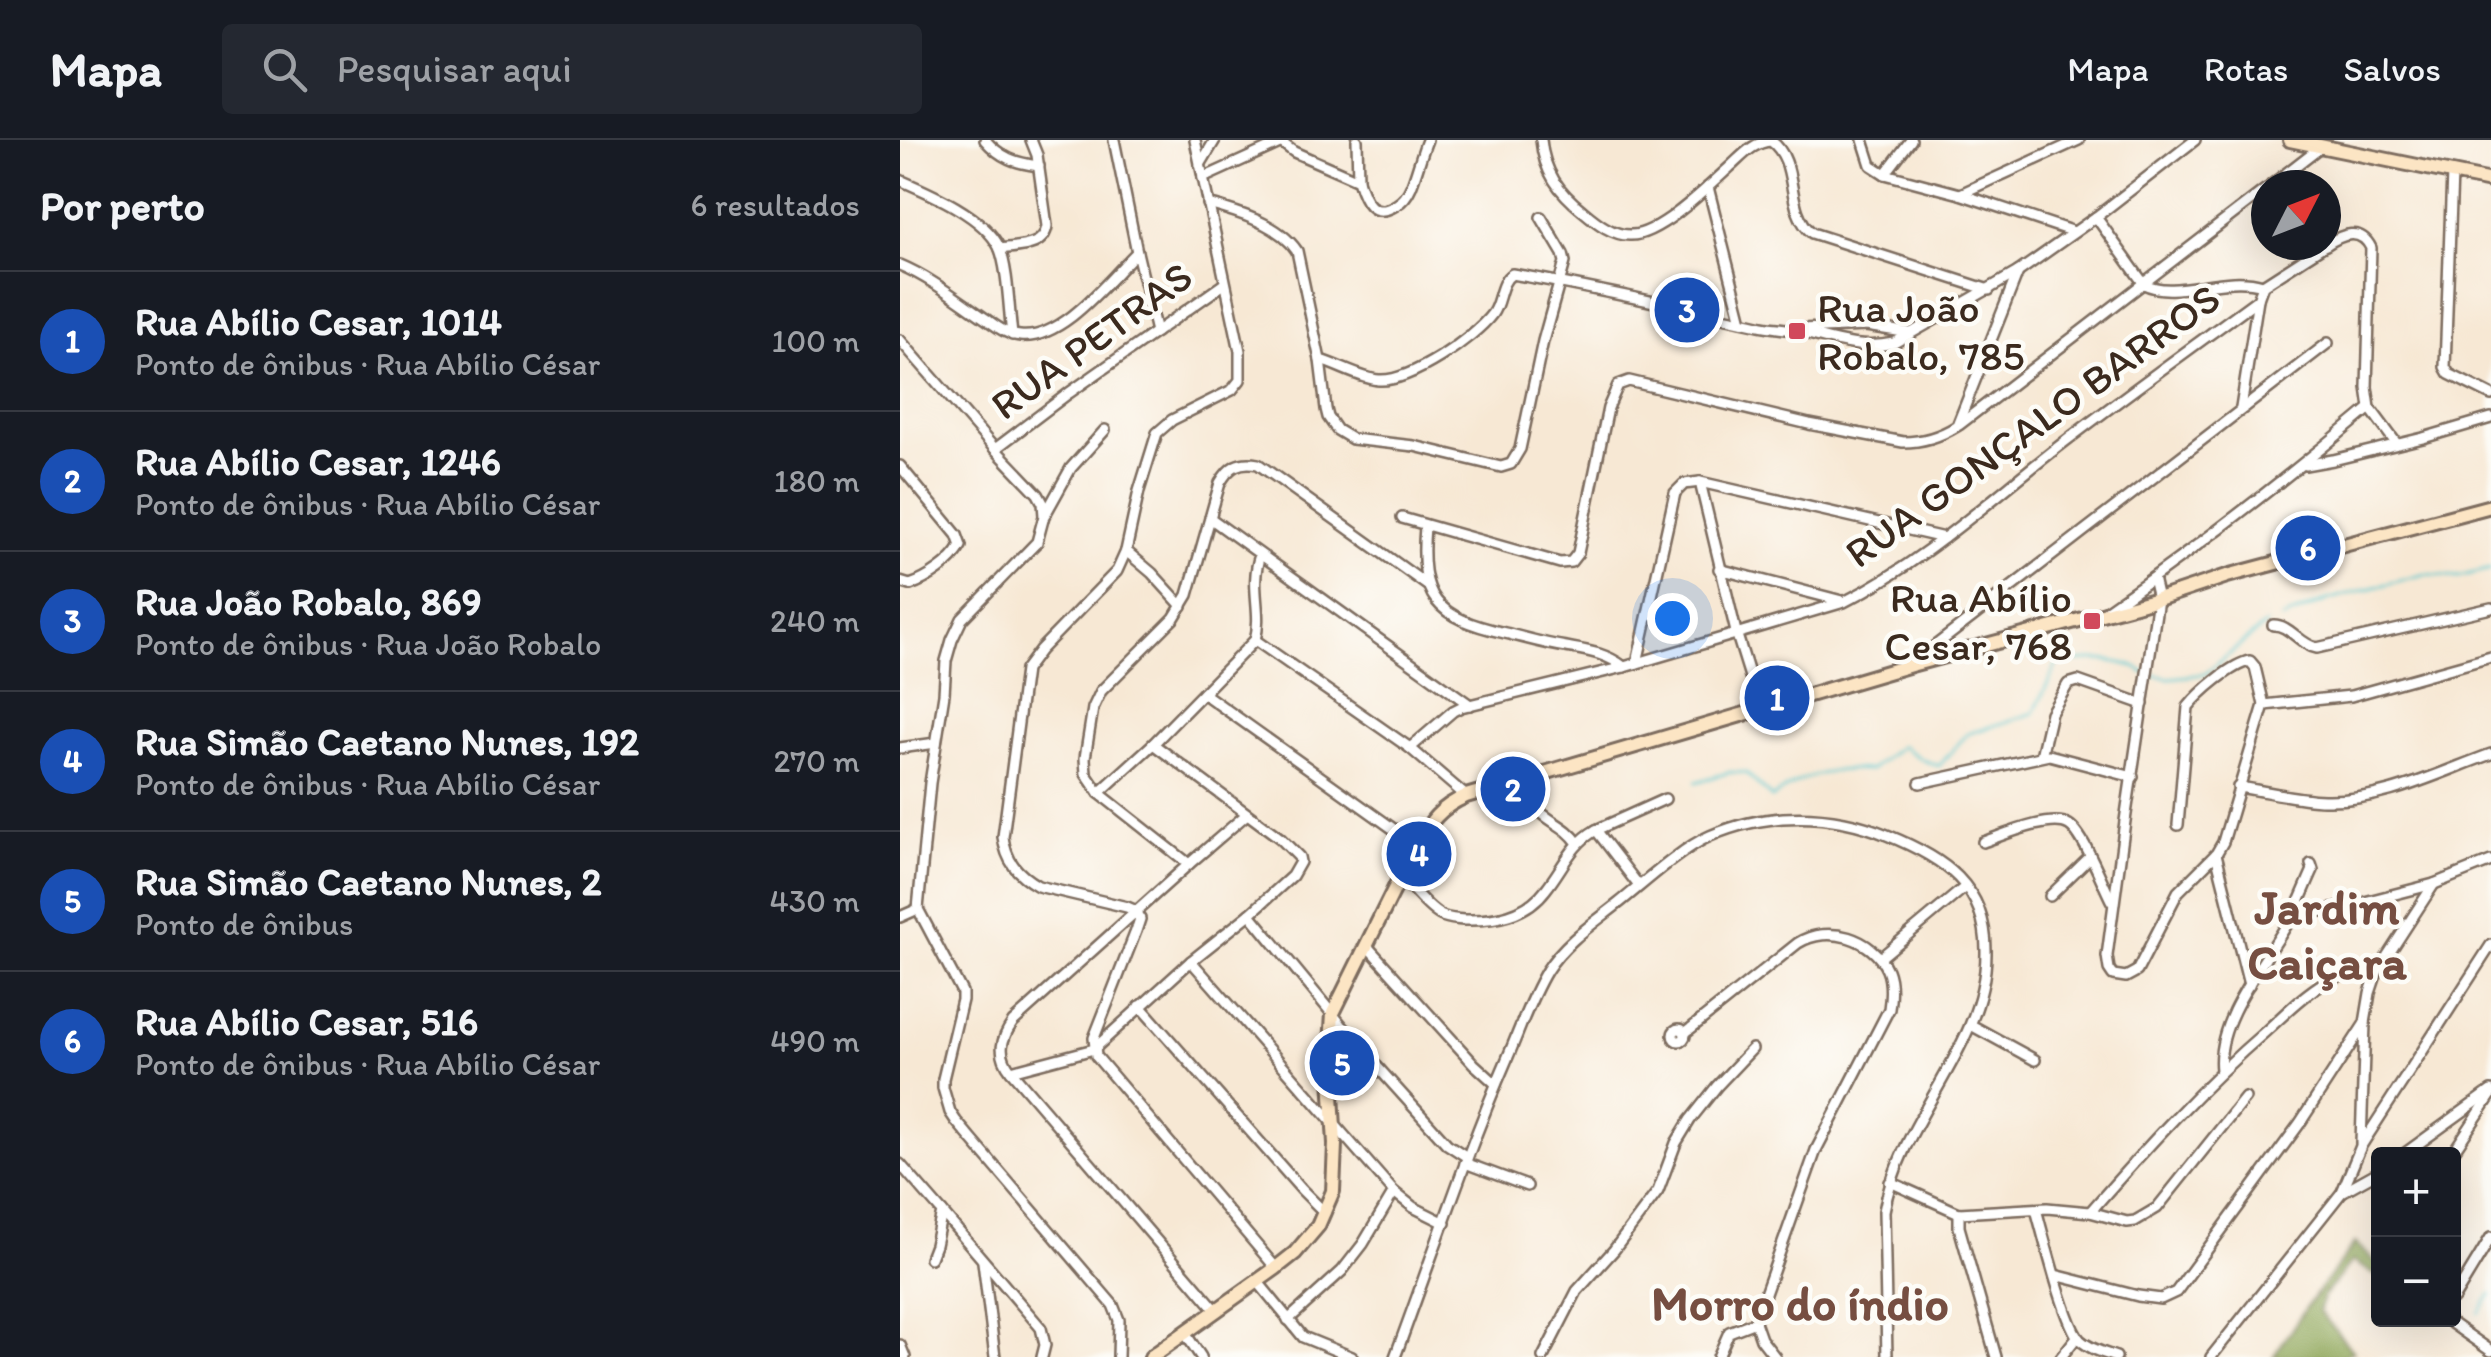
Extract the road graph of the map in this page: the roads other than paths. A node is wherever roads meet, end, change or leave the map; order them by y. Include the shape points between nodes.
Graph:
1 (985, 140) edge
2 (1031, 140) edge
3 (1114, 140) edge
4 (1194, 140) edge
5 (1215, 140) edge
6 (1358, 140) edge
7 (1426, 140) edge
8 (1540, 140) edge
9 (1863, 140) edge
10 (1911, 140) edge
11 (2079, 140) edge
12 (2195, 140) edge
13 (2290, 140) edge
14 (1279, 142) edge
15 (2320, 147) junction
16 (1200, 165) junction
17 (1038, 166) junction
18 (2290, 170) edge
19 (2452, 173) junction
20 (1885, 174) junction
21 (1203, 178) junction
22 (900, 180) edge
23 (1358, 180) junction
24 (2491, 181) edge
25 (1708, 187) junction
26 (1960, 194) junction
27 (2251, 200) edge
28 (1208, 204) junction
29 (1541, 217) dead end
30 (2096, 217) junction
31 (2074, 232) junction
32 (2341, 236) edge
33 (1000, 249) junction
34 (1136, 252) junction
35 (2303, 260) edge
36 (900, 265) edge
37 (2018, 272) junction
38 (1560, 282) junction
39 (1224, 284) junction
40 (2144, 284) junction
41 (2263, 286) junction
42 (1990, 290) junction
43 (2258, 299) junction
44 (1742, 321) junction
45 (1794, 330) junction
46 (1156, 332) junction
47 (1913, 334) junction
48 (1012, 335) junction
49 (900, 340) edge
50 (2328, 343) dead end
51 (1320, 360) junction
52 (2491, 395) edge
53 (2241, 408) junction
54 (2370, 408) junction
55 (2491, 418) edge
56 (1958, 426) junction
57 (1105, 430) dead end
58 (2396, 443) junction
59 (996, 449) junction
60 (2302, 465) junction
61 (900, 466) edge
62 (1700, 482) junction
63 (2491, 506) edge
64 (1044, 516) junction
65 (1210, 518) junction
66 (1402, 518) dead end
67 (1425, 526) junction
68 (1944, 538) junction
69 (1126, 550) junction
70 (1260, 555) junction
71 (1719, 568) junction
72 (2153, 578) junction
73 (905, 583) edge
74 (1427, 585) junction
75 (2158, 599) junction
76 (1844, 602) junction
77 (1182, 606) junction
78 (2491, 608) edge
79 (2104, 612) junction
80 (2273, 625) dead end
81 (1736, 632) junction
82 (1255, 640) junction
83 (2491, 657) edge
84 (1637, 663) junction
85 (1911, 665) junction
86 (1624, 667) junction
87 (1204, 693) junction
88 (2143, 704) junction
89 (1470, 705) junction
90 (2264, 705) junction
91 (1760, 709) junction
92 (936, 744) junction
93 (1153, 744) junction
94 (900, 748) edge
95 (1410, 748) junction
96 (2491, 754) edge
97 (2040, 756) junction
98 (2133, 777) junction
99 (1516, 782) junction
100 (1920, 784) dead end
101 (2238, 787) junction
102 (1099, 793) junction
103 (1466, 796) junction
104 (1665, 800) dead end
105 (1248, 814) junction
106 (2178, 826) dead end
107 (1596, 830) junction
108 (1982, 842) dead end
109 (1578, 843) junction
110 (1416, 845) junction
111 (2216, 854) junction
112 (2090, 857) junction
113 (2491, 861) edge
114 (1189, 864) junction
115 (2311, 864) dead end
116 (1401, 877) junction
117 (2434, 884) junction
118 (1639, 886) junction
119 (1966, 887) junction
120 (2050, 896) dead end
121 (2114, 905) junction
122 (918, 909) junction
123 (1136, 912) junction
124 (1250, 914) junction
125 (900, 916) edge
126 (2292, 916) junction
127 (2491, 944) edge
128 (1367, 946) junction
129 (1880, 958) junction
130 (1192, 961) junction
131 (2377, 972) junction
132 (2249, 985) junction
133 (1140, 1006) junction
134 (1333, 1013) junction
135 (2365, 1024) junction
136 (1971, 1025) junction
137 (1684, 1033) dead end
138 (1094, 1049) junction
139 (1752, 1050) dead end
140 (2035, 1060) dead end
141 (2221, 1070) junction
142 (1011, 1071) junction
143 (1496, 1084) junction
144 (2491, 1093) edge
145 (2245, 1098) dead end
146 (1335, 1121) junction
147 (2361, 1146) junction
148 (2414, 1147) edge
149 (2456, 1147) edge
150 (1466, 1160) junction
151 (900, 1164) edge
152 (2371, 1176) edge
153 (1890, 1182) junction
154 (1528, 1186) dead end
155 (1394, 1192) junction
156 (2342, 1192) junction
157 (2036, 1209) junction
158 (942, 1212) junction
159 (2090, 1212) junction
160 (1325, 1213) junction
161 (1959, 1213) junction
162 (1444, 1223) junction
163 (2491, 1236) edge
164 (930, 1258) dead end
165 (983, 1259) junction
166 (1276, 1268) junction
167 (2055, 1275) junction
168 (1258, 1282) junction
169 (2461, 1286) edge
170 (1216, 1310) junction
171 (1288, 1320) junction
172 (1754, 1322) junction
173 (2456, 1327) edge
174 (1185, 1333) junction
175 (2077, 1338) junction
176 (900, 1345) edge
177 (2489, 1351) edge
178 (1120, 1354) edge
179 (905, 1357) edge
180 (995, 1357) edge
181 (1042, 1357) edge
182 (1151, 1357) edge
183 (1201, 1357) edge
184 (1352, 1357) edge
185 (1395, 1357) edge
186 (1543, 1357) edge
187 (1718, 1357) edge
188 (1774, 1357) edge
189 (1886, 1357) edge
190 (1996, 1357) edge
191 (2061, 1357) edge
192 (2116, 1357) edge
193 (2212, 1357) edge

1 - 17 street via 1003,157
2 - 17 street
3 - 34 street
4 - 16 street
5 - 16 street
6 - 23 street
7 - 23 street via 1410,188 1387,210 1375,210
8 - 25 street via 1560,191 1626,236 1655,228
9 - 20 street via 1870,165
10 - 20 street
11 - 26 street
12 - 30 street
13 - 15 main road
14 - 21 street
14 - 23 street
15 - 18 street
15 - 19 main road
16 - 21 street
17 - 33 street via 1046,233 1038,242
19 - 24 main road
19 - 52 street via 2446,367
20 - 26 street
21 - 28 street
22 - 33 street via 972,218
25 - 42 street via 1752,148 1771,141 1783,151 1800,221 1812,233
25 - 44 street
26 - 31 street
27 - 40 street
28 - 39 street
28 - 51 street via 1235,211 1292,243
29 - 38 street via 1564,258
30 - 31 street
30 - 40 street
31 - 37 street
32 - 54 street, RUA GONÇALO BARROS via 2354,234 2371,248
33 - 48 street
34 - 46 street
34 - 48 street via 1061,323 1038,335
35 - 41 street, RUA GONÇALO BARROS
36 - 48 street
37 - 42 street
37 - 56 street
38 - 44 street
38 - 51 street via 1512,274 1493,314 1416,370 1378,380
38 - 51 street via 1520,450 1506,467 1356,440 1337,430 1328,417
39 - 46 street, RUA PETRAS
39 - 69 street via 1240,380 1157,433
40 - 41 street via 2157,289 2229,280
40 - 56 street
41 - 43 street, RUA GONÇALO BARROS
42 - 47 street
43 - 53 street
43 - 68 street, RUA GONÇALO BARROS
44 - 45 street
45 - 47 street via 1866,326
45 - 47 street via 1852,345 1886,344
46 - 59 street, RUA PETRAS
49 - 59 street
50 - 53 street
53 - 85 street
54 - 58 street
54 - 60 street
55 - 58 street
56 - 67 street via 1903,442 1623,382 1608,408 1571,562
57 - 64 street via 1071,468
58 - 60 street
59 - 64 street via 1038,494
60 - 72 street
61 - 73 street via 961,546 921,581
62 - 68 street
62 - 71 street
62 - 84 street via 1674,493
63 - 75 main road
64 - 92 street via 1037,542 968,610 957,630 946,661
65 - 70 street
65 - 74 street via 1227,471 1258,464
65 - 77 street
66 - 67 street
67 - 74 street
68 - 76 street, RUA GONÇALO BARROS
69 - 77 street
69 - 123 street via 1117,571 1025,670 1003,837 1010,863 1024,879
70 - 82 street
70 - 89 street
71 - 76 street
71 - 81 street
72 - 75 street
72 - 79 street
74 - 86 street via 1464,622 1605,654
75 - 79 main road
75 - 88 street
76 - 81 street, RUA GONÇALO BARROS
77 - 102 street via 1095,700 1085,766
78 - 80 street via 2317,648
79 - 85 main road
81 - 84 street, RUA GONÇALO BARROS
81 - 91 street
82 - 87 street
82 - 95 street
83 - 90 street via 2352,696
84 - 86 street, RUA GONÇALO BARROS
85 - 91 main road
86 - 89 street, RUA GONÇALO BARROS
87 - 93 street
87 - 110 street
88 - 97 street via 2078,681 2068,684
88 - 98 street
89 - 95 street, RUA GONÇALO BARROS via 1453,711
90 - 101 street
90 - 106 street via 2255,668 2246,661 2188,706
91 - 99 main road
92 - 94 street
92 - 122 street
93 - 102 street
93 - 105 street
95 - 103 street
96 - 101 street via 2358,798 2325,800
97 - 98 street
97 - 100 street
98 - 121 street
99 - 103 main road
99 - 109 street
101 - 111 street
102 - 114 street
103 - 110 main road via 1440,810
104 - 107 street
105 - 114 street
105 - 124 street via 1300,860 1292,876
107 - 109 street
107 - 118 street
108 - 112 street via 2060,822 2073,829
109 - 116 street via 1546,890 1500,919 1441,916
110 - 116 main road
111 - 121 street via 2178,892 2137,971 2126,976 2111,974 2107,956
111 - 132 street
112 - 120 street
112 - 121 street
113 - 117 street
114 - 123 street
115 - 126 street
116 - 128 main road
117 - 126 street
117 - 131 street
118 - 119 street via 1710,836 1803,817 1839,820 1905,842
118 - 143 street via 1550,966
119 - 129 street
119 - 136 street via 1986,937 1986,975
122 - 125 street
122 - 178 street via 962,992 942,1079 950,1112 1113,1304
123 - 138 street via 1140,920
123 - 142 street via 1014,1022 1001,1044
124 - 130 street
124 - 134 street
126 - 132 street
127 - 147 street
128 - 134 main road
128 - 143 street
129 - 137 street via 1843,936 1806,938
129 - 172 street via 1890,979 1889,1009 1816,1150
130 - 133 street
130 - 146 street
131 - 135 street
131 - 141 street via 2327,980
132 - 141 street via 2222,1040
133 - 138 street
133 - 160 street
134 - 146 main road
134 - 150 street
135 - 147 street
135 - 167 street via 2176,1292 2150,1297
136 - 140 street
136 - 153 street
138 - 142 street
138 - 166 street
139 - 186 street via 1690,1120 1658,1191 1577,1291
141 - 159 street
142 - 170 street
143 - 150 street
144 - 148 street
144 - 149 street
145 - 159 street via 2157,1208 2127,1222
146 - 155 street
146 - 160 main road via 1333,1190
147 - 156 street
150 - 154 street
150 - 162 street
151 - 158 street
152 - 156 street
153 - 161 street
153 - 189 street via 1884,1211
155 - 162 street
155 - 171 street via 1348,1264
156 - 193 street
157 - 159 street
157 - 161 street
157 - 167 street
158 - 164 street
158 - 165 street
160 - 166 main road via 1310,1238
161 - 190 street
162 - 185 street
163 - 169 street
165 - 180 street
165 - 181 street via 1042,1328
166 - 168 main road
167 - 175 street
168 - 170 main road
168 - 171 street
170 - 174 main road
171 - 184 street via 1303,1337
172 - 187 street via 1728,1332
172 - 188 street
173 - 177 street
174 - 182 main road
174 - 183 street
175 - 191 street
175 - 192 street
176 - 179 street

